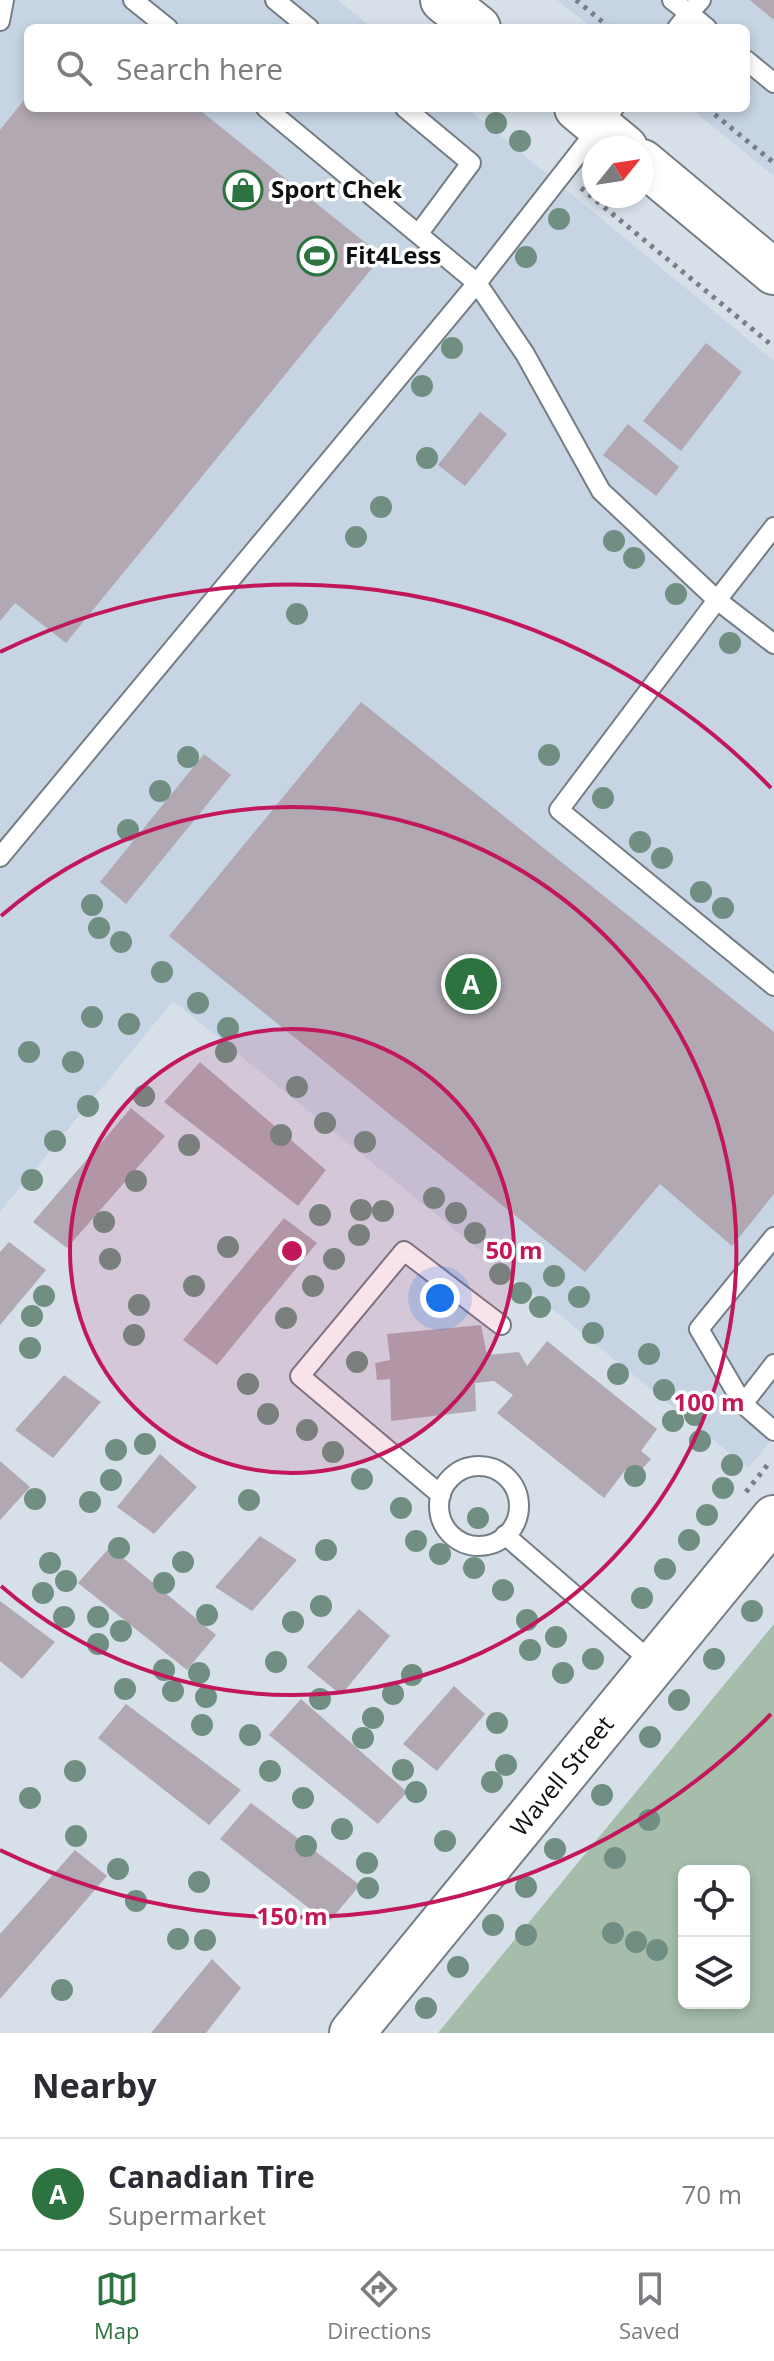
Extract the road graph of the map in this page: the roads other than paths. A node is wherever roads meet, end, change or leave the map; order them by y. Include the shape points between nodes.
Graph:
1 (4, 0) edge
2 (133, 0) edge
3 (275, 0) edge
4 (443, 0) edge
5 (672, 0) edge
6 (689, 14) edge
7 (0, 21) edge
8 (163, 24) edge
9 (304, 24) edge
10 (473, 24) edge
11 (750, 63) edge
12 (774, 83) edge
13 (271, 112) edge
14 (410, 112) edge
15 (604, 123) edge
16 (654, 172) edge
17 (419, 233) junction
18 (774, 272) edge
19 (477, 283) junction
20 (774, 527) edge
21 (717, 600) junction
22 (774, 644) edge
23 (0, 857) edge
24 (774, 986) edge
25 (774, 1237) edge
26 (501, 1325) dead end
27 (774, 1364) edge
28 (743, 1404) junction
29 (774, 1431) edge
30 (441, 1495) junction
31 (774, 1518) edge
32 (505, 1535) junction
33 (653, 1663) junction
34 (352, 2033) edge

1 - 7 lane
2 - 8 lane
3 - 9 lane
4 - 10 street
5 - 6 lane
11 - 12 lane
13 - 17 lane
14 - 17 lane via 471,163
15 - 19 lane
16 - 18 street
17 - 19 lane
19 - 21 lane via 525,354 601,491
19 - 23 lane
20 - 21 lane
21 - 22 lane
21 - 24 lane via 559,810
25 - 28 lane via 699,1329
26 - 30 lane via 404,1251 300,1376
27 - 28 lane
28 - 29 lane
30 - 32 lane via 440,1513 452,1536 477,1546
30 - 32 lane via 463,1469 490,1468 501,1474 517,1493 518,1506 517,1519
31 - 33 street, Wavell Street
32 - 33 lane
33 - 34 street, Wavell Street

